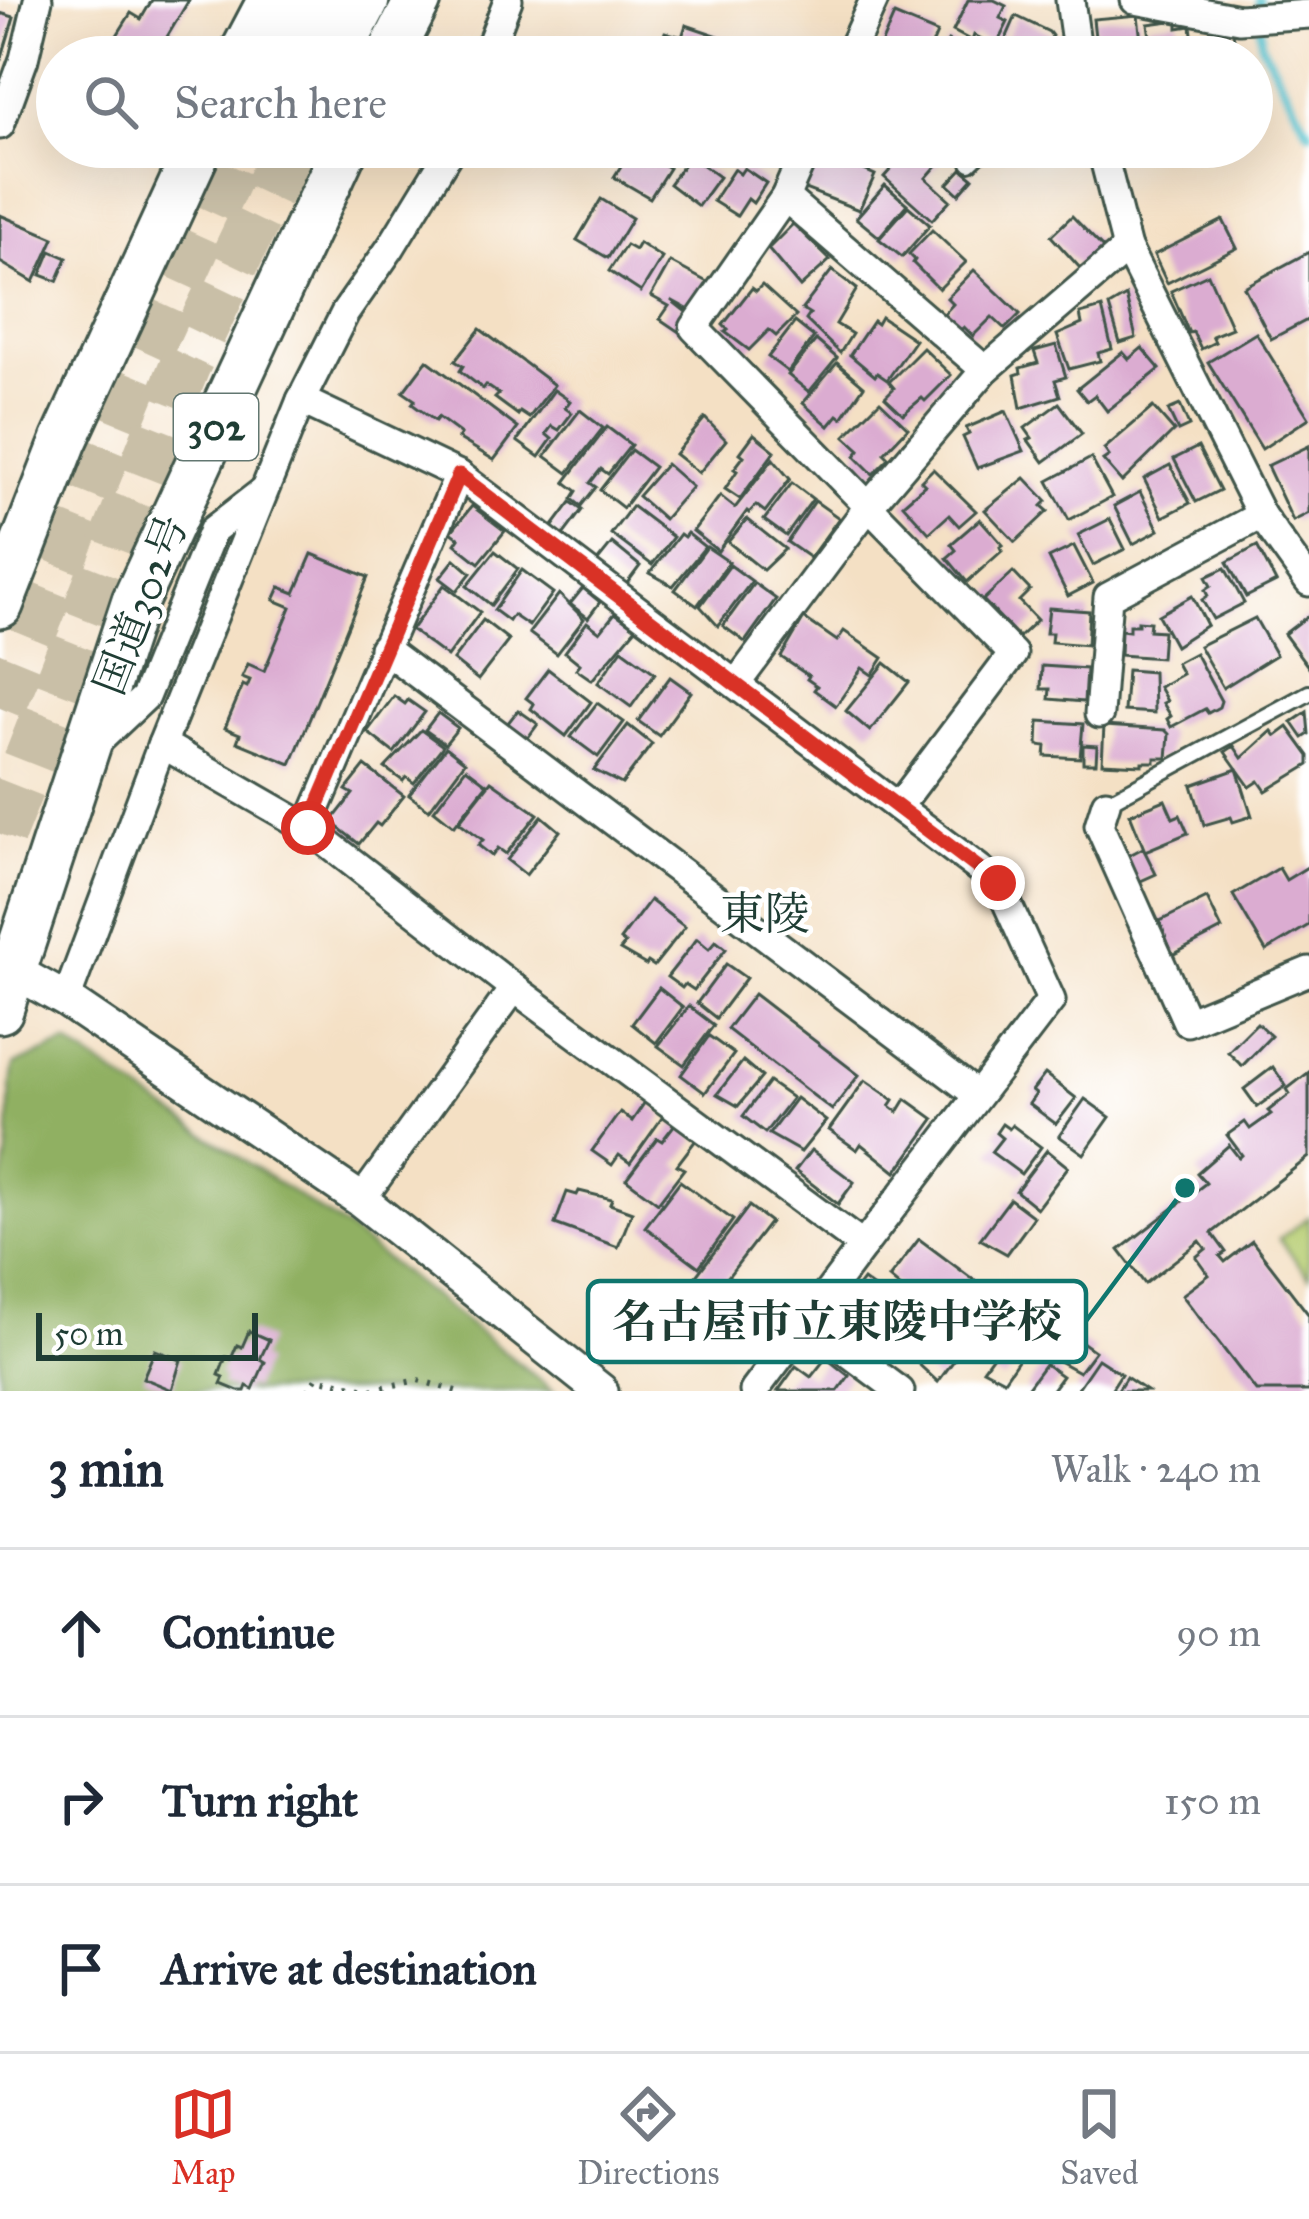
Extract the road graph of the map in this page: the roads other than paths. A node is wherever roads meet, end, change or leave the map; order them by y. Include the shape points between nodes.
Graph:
1 (38, 0) edge
2 (271, 0) edge
3 (312, 0) edge
4 (363, 0) edge
5 (418, 0) edge
6 (508, 0) edge
7 (874, 0) edge
8 (1070, 0) edge
9 (1135, 0) edge
10 (1309, 14) edge
11 (252, 36) edge
12 (292, 36) edge
13 (344, 36) edge
14 (400, 36) edge
15 (494, 36) edge
16 (858, 36) edge
17 (1075, 36) edge
18 (5, 97) edge
19 (0, 125) edge
20 (189, 168) edge
21 (336, 168) edge
22 (439, 168) edge
23 (798, 168) edge
24 (1106, 168) edge
25 (785, 197) junction
26 (1127, 248) junction
27 (986, 370) junction
28 (301, 400) junction
29 (459, 475) junction
30 (265, 490) junction
31 (868, 507) junction
32 (1261, 515) junction
33 (1309, 582) edge
34 (0, 605) edge
35 (383, 648) junction
36 (736, 684) junction
37 (1309, 692) edge
38 (1099, 715) dead end
39 (92, 733) junction
40 (162, 744) junction
41 (1106, 802) joint
42 (898, 808) junction
43 (308, 828) junction
44 (1309, 971) edge
45 (5, 982) edge
46 (514, 988) junction
47 (66, 1000) junction
48 (976, 1094) junction
49 (362, 1200) junction
50 (863, 1246) junction
51 (806, 1321) junction
52 (601, 1391) edge
53 (754, 1391) edge
54 (901, 1391) edge

1 - 18 street
2 - 11 highway
3 - 12 highway
4 - 13 highway
5 - 14 highway
6 - 15 street
7 - 16 street
8 - 17 street
9 - 10 street via 1240,19
18 - 19 street
20 - 34 highway via 64,441
21 - 39 highway, 国道302号 / 302 via 135,601
22 - 28 street via 345,313
23 - 25 street
24 - 26 street
25 - 27 street
25 - 31 street via 694,328
26 - 27 street
26 - 32 street
27 - 31 street
28 - 29 street
28 - 30 street
29 - 35 street
29 - 36 street
30 - 39 street via 212,530 145,697
30 - 40 street
31 - 36 street
31 - 42 street via 1013,654
32 - 33 street
32 - 38 street via 1108,597
35 - 43 street
35 - 48 street
36 - 42 street
37 - 41 lane
39 - 45 highway, 国道302号 / 302
40 - 43 street
40 - 47 street
41 - 44 street via 1099,825 1187,1022
42 - 48 street via 998,883 1051,1000
43 - 46 street
45 - 47 street
46 - 49 street
46 - 50 street
47 - 49 street
48 - 50 street
49 - 52 street
50 - 51 street
51 - 53 street
51 - 54 street

